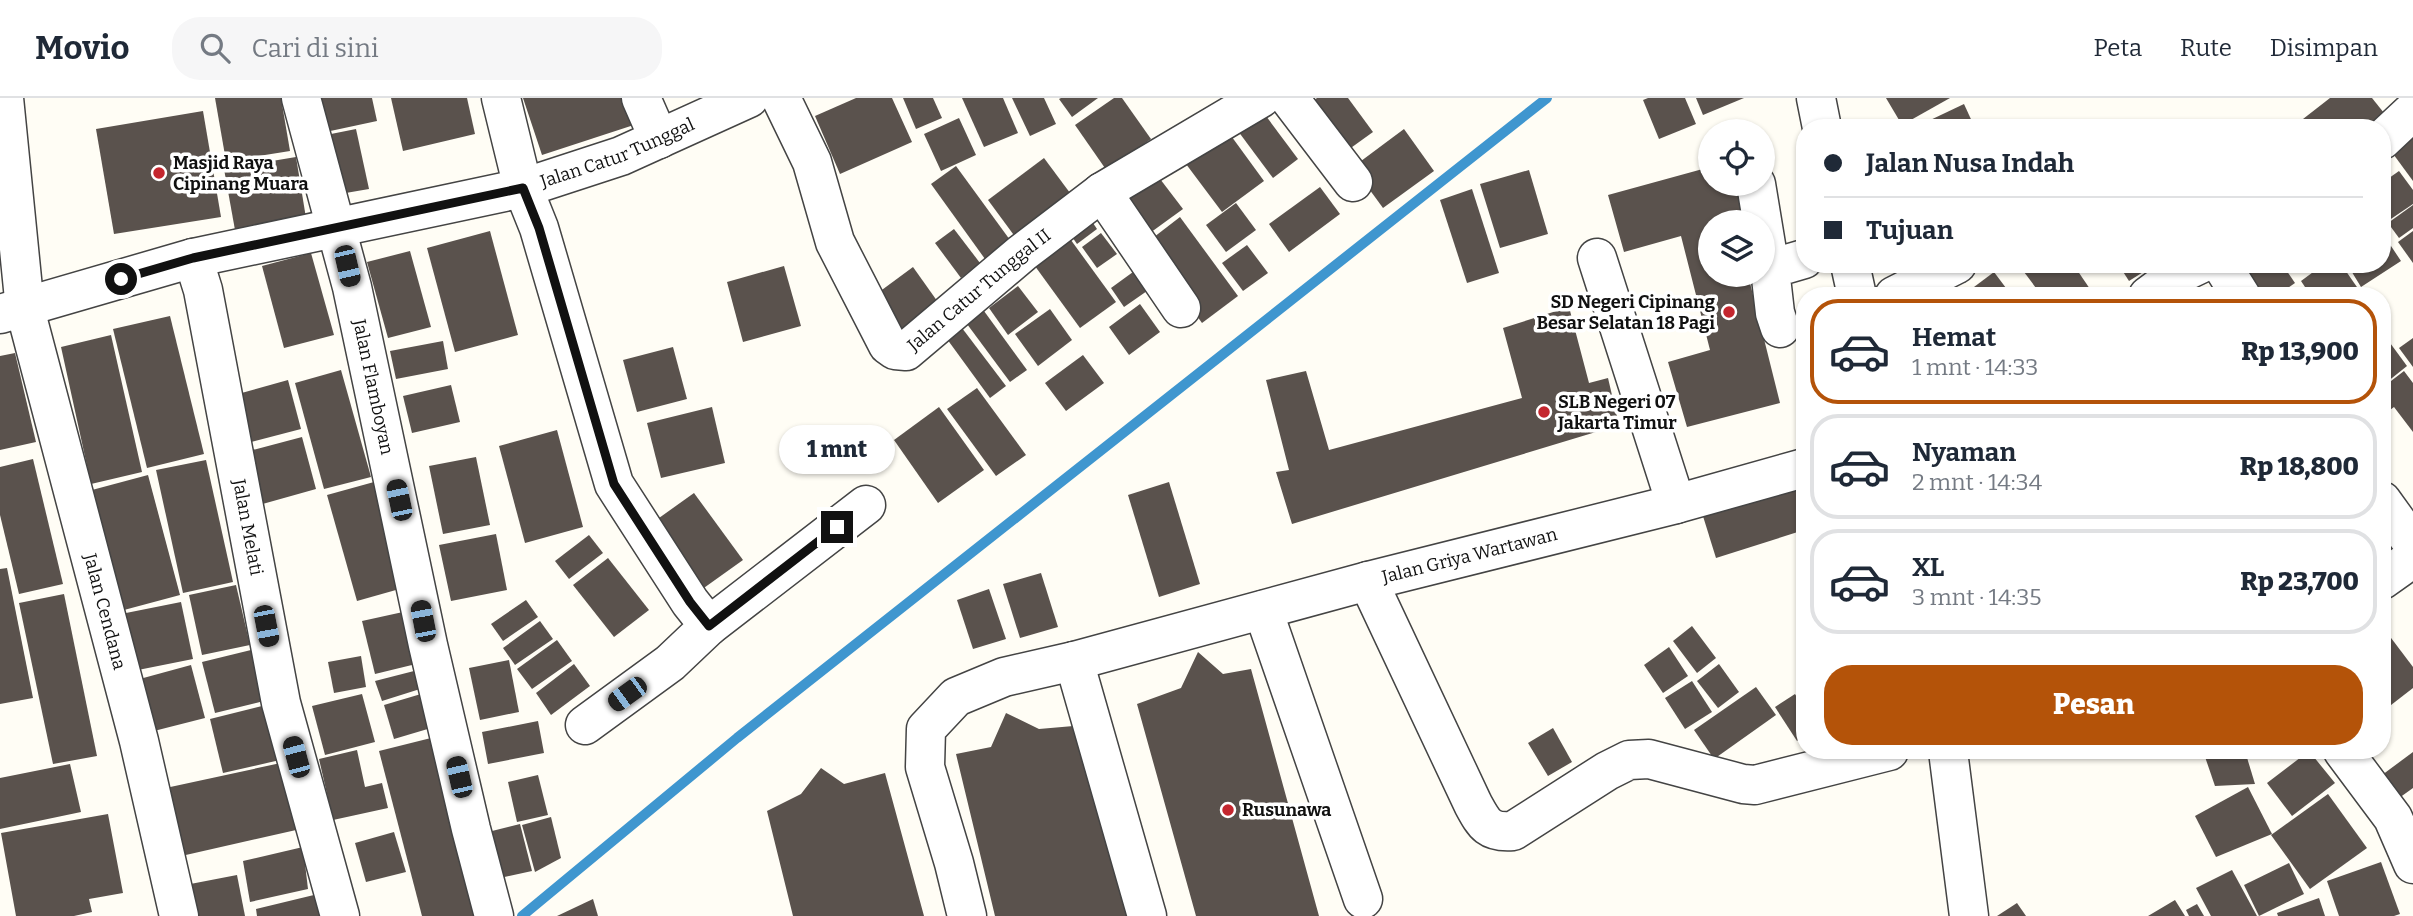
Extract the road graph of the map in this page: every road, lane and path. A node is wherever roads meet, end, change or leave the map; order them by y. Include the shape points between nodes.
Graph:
1 (4, 98) edge
2 (301, 98) edge
3 (501, 98) edge
4 (641, 98) edge
5 (749, 98) edge
6 (781, 98) edge
7 (1261, 98) edge
8 (1289, 98) edge
9 (1816, 98) edge
10 (2413, 111) edge
11 (1820, 119) edge
12 (2391, 132) edge
13 (659, 139) junction
14 (1353, 182) dead end
15 (523, 188) junction
16 (1102, 192) junction
17 (1761, 196) edge
18 (337, 226) junction
19 (193, 258) junction
20 (1597, 258) dead end
21 (1787, 264) edge
22 (1939, 273) edge
23 (2181, 273) edge
24 (1912, 287) edge
25 (2160, 287) edge
26 (1181, 308) dead end
27 (13, 312) edge
28 (1780, 328) dead end
29 (1796, 470) edge
30 (1676, 504) junction
31 (866, 505) dead end
32 (2413, 558) edge
33 (2391, 574) edge
34 (1368, 581) junction
35 (1263, 610) junction
36 (709, 626) junction
37 (1074, 661) junction
38 (585, 725) dead end
39 (1857, 759) edge
40 (1949, 759) edge
41 (2349, 759) edge
42 (2413, 864) edge
43 (1363, 899) dead end
44 (491, 902) edge
45 (180, 916) edge
46 (340, 916) edge
47 (967, 916) edge
48 (1147, 916) edge
49 (1969, 916) edge

1 - 27 street, Jalan Cendana
2 - 18 street, Jalan Flamboyan
3 - 15 street
4 - 13 street
5 - 13 street, Jalan Catur Tunggal
6 - 16 street, Jalan Catur Tunggal II via 811,162 835,242 888,345 895,350 906,351
7 - 16 street, Jalan Catur Tunggal II
8 - 14 street
9 - 11 street
10 - 12 street
13 - 15 street, Jalan Catur Tunggal
15 - 18 street, Jalan Catur Tunggal
15 - 36 street via 539,228 614,484
16 - 26 street
17 - 21 street
18 - 19 street, Jalan Catur Tunggal
18 - 44 street, Jalan Flamboyan via 431,658
19 - 27 street, Jalan Catur Tunggal
19 - 46 street, Jalan Melati via 203,290 281,704
20 - 30 street
21 - 28 street via 1775,313
22 - 24 street
23 - 25 street
27 - 45 street, Jalan Cendana via 139,741
29 - 30 street, Jalan Griya Wartawan
30 - 34 street, Jalan Griya Wartawan
31 - 36 street
32 - 33 street
34 - 35 street, Jalan Griya Wartawan
34 - 39 street via 1473,804 1484,823 1498,833 1513,831 1629,760 1649,759 1755,785
35 - 37 street, Jalan Griya Wartawan
35 - 43 street
36 - 38 street via 670,663
37 - 47 street, Jalan Griya Wartawan via 1004,677 956,696 926,729 925,766
37 - 48 street
40 - 49 street
41 - 42 street via 2393,818

